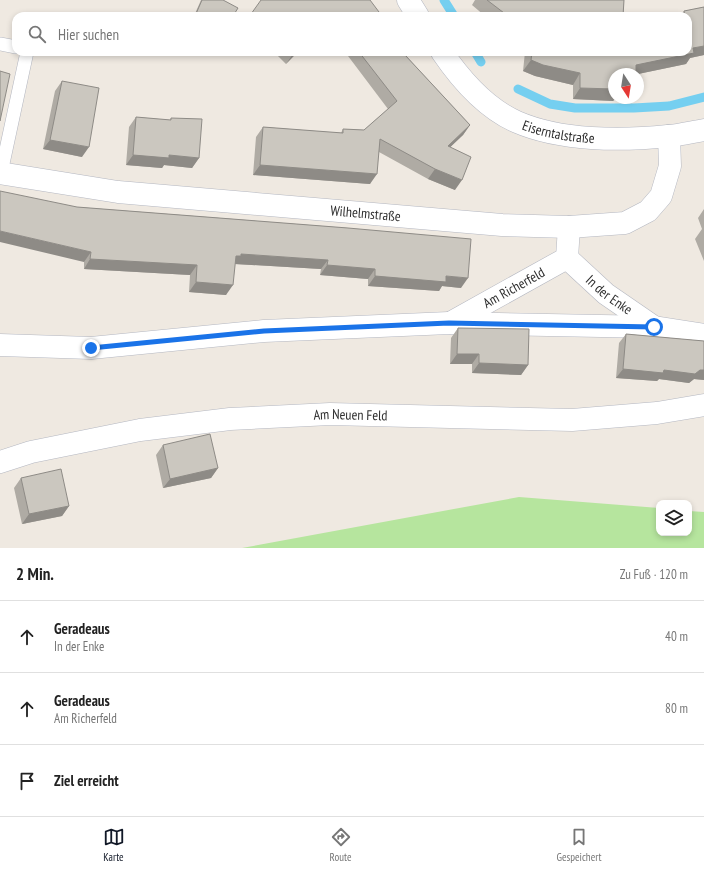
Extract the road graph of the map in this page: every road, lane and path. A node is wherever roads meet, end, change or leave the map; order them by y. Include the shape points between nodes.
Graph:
1 (408, 0) edge
2 (416, 12) edge
3 (0, 44) edge
4 (12, 46) edge
5 (27, 56) edge
6 (445, 56) edge
7 (704, 130) edge
8 (669, 136) junction
9 (0, 173) edge
10 (569, 227) junction
11 (567, 258) junction
12 (449, 323) junction
13 (654, 327) junction
14 (704, 335) edge
15 (0, 345) edge
16 (704, 405) edge
17 (0, 462) edge

1 - 2 street
3 - 4 lane
5 - 9 lane
6 - 8 street, Eiserntalstraße via 468,86 489,105 517,122 549,132 584,137
7 - 8 street, Eiserntalstraße
8 - 10 street, Wilhelmstraße via 670,166 662,196 648,211 625,223
9 - 10 street, Wilhelmstraße via 118,192 502,225
10 - 11 street
11 - 12 street, Am Richerfeld
11 - 13 street, In der Enke via 606,294
12 - 13 street, In der Enke
12 - 15 street, Am Richerfeld via 264,331 91,348
13 - 14 street, In der Enke
16 - 17 street, Am Neuen Feld via 657,413 572,420 330,414 230,419 140,430 31,452

